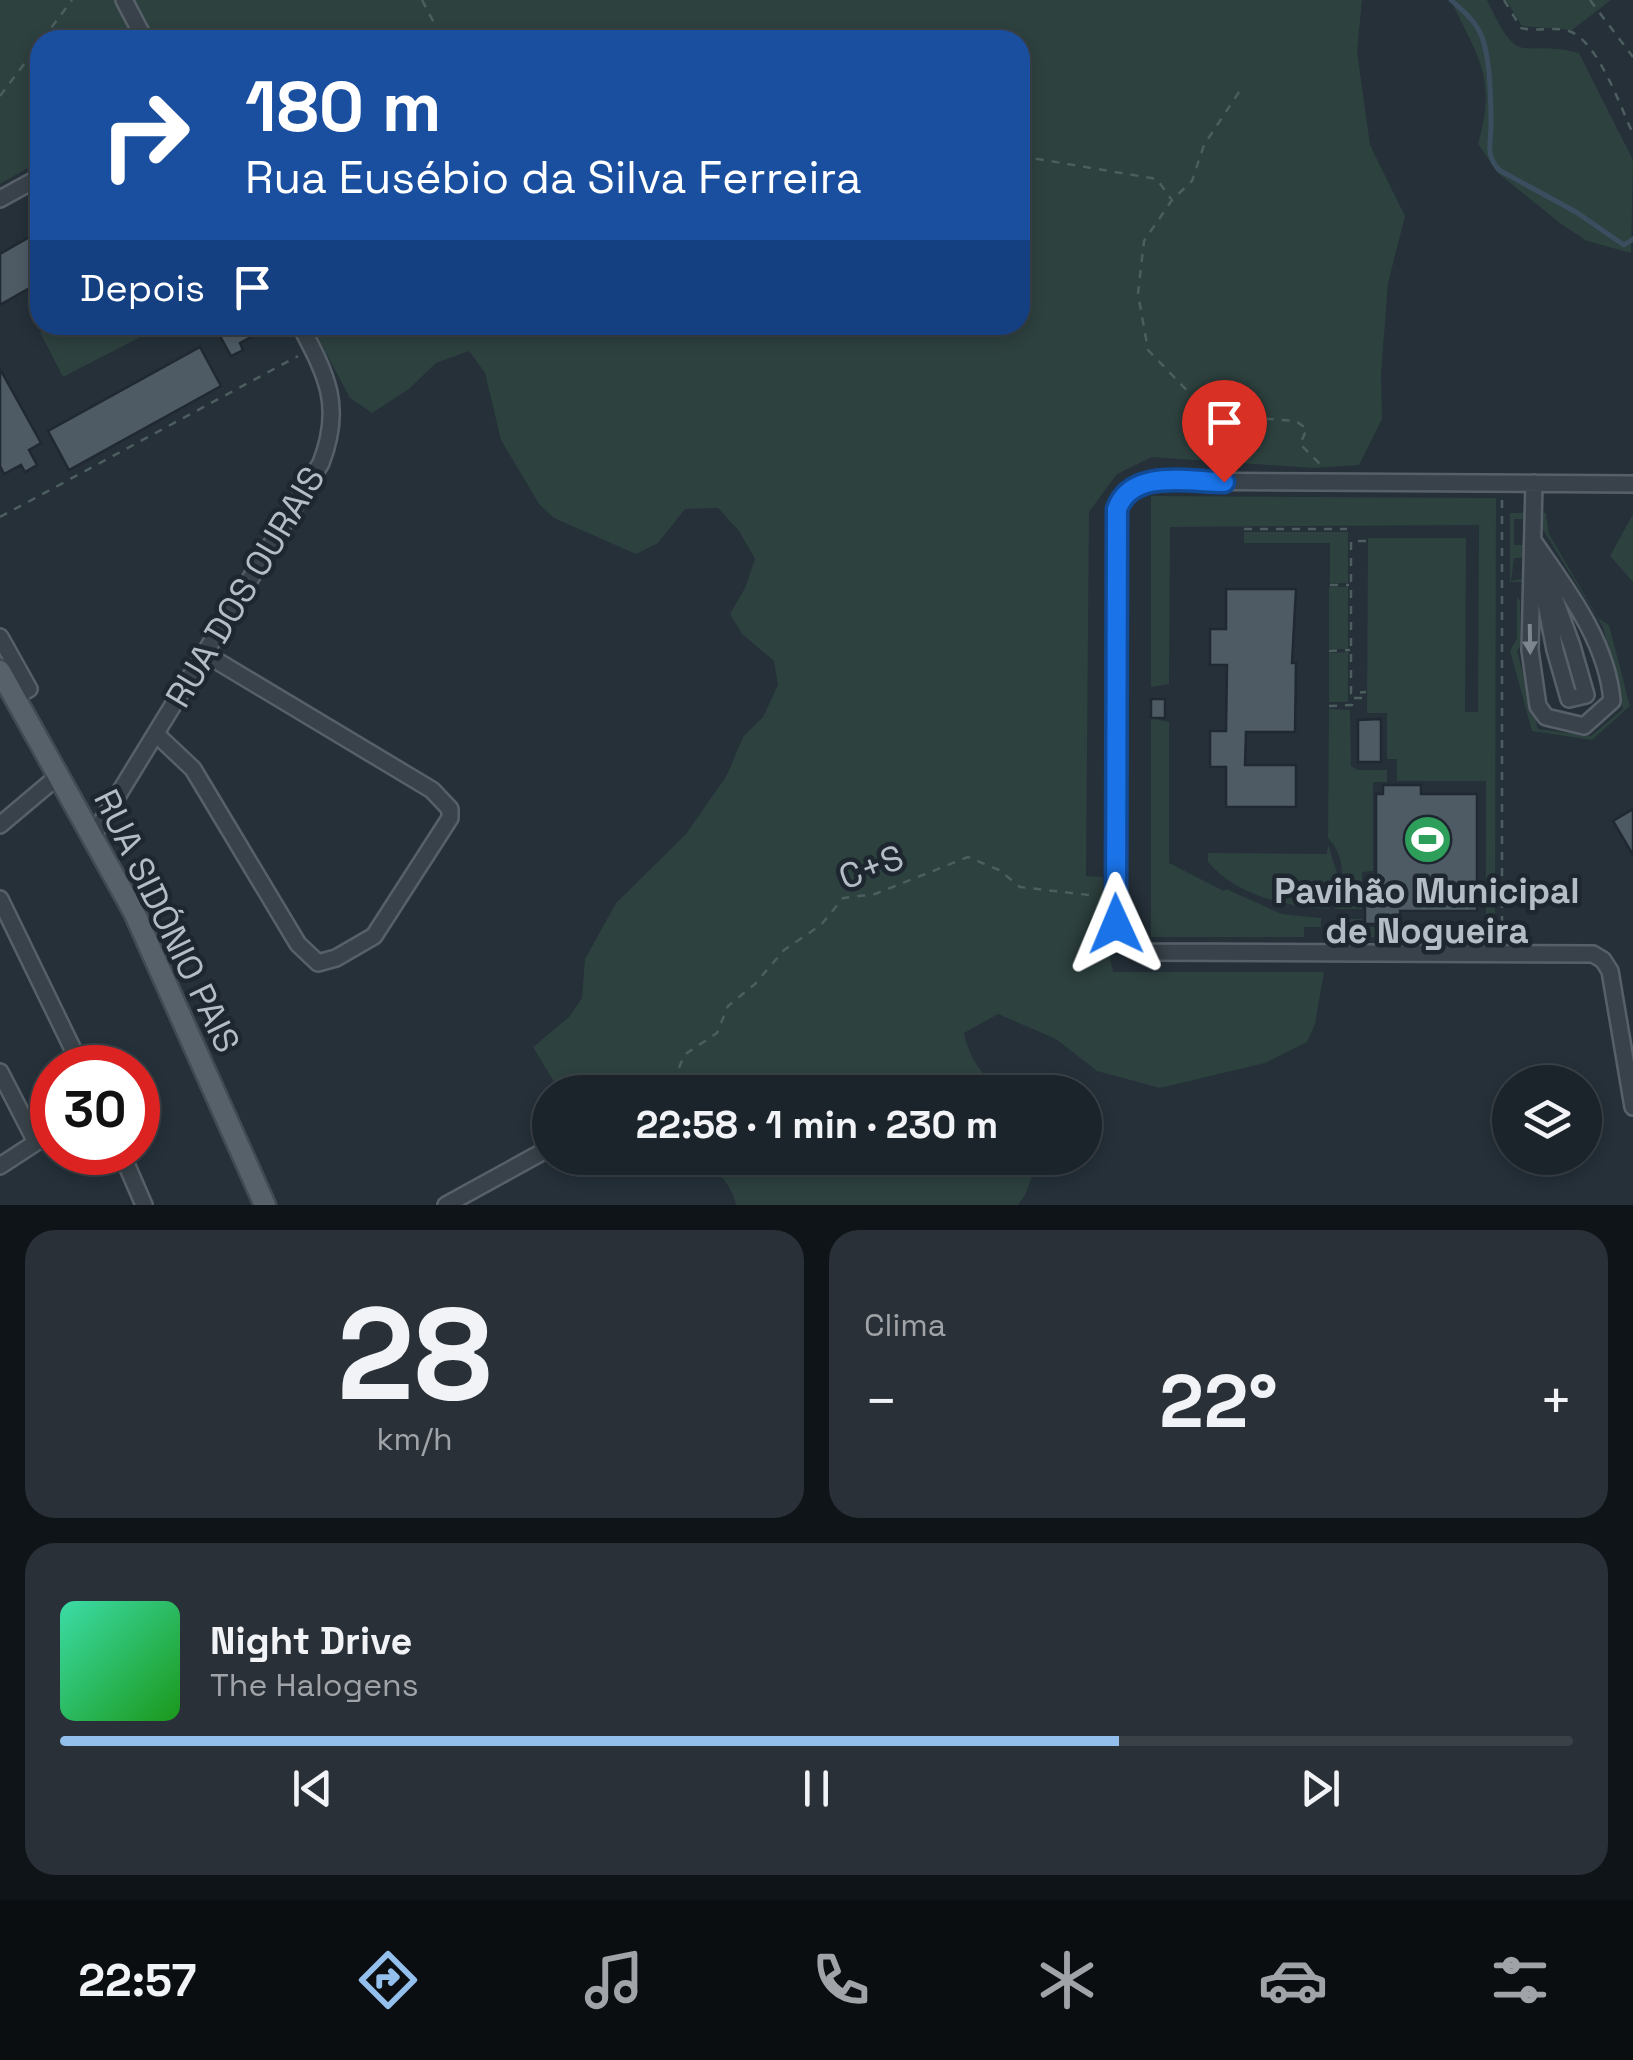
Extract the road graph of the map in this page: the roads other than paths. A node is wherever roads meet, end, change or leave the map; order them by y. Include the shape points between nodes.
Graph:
1 (124, 0) edge
2 (140, 30) edge
3 (30, 182) edge
4 (0, 199) edge
5 (305, 335) edge
6 (1534, 484) junction
7 (1633, 484) edge
8 (1534, 542) junction
9 (0, 637) edge
10 (206, 654) junction
11 (0, 671) edge
12 (14, 697) junction
13 (156, 734) junction
14 (57, 777) junction
15 (0, 824) edge
16 (92, 836) junction
17 (0, 899) edge
18 (71, 1045) edge
19 (0, 1072) edge
20 (1633, 1108) edge
21 (30, 1130) edge
22 (30, 1146) edge
23 (532, 1158) edge
24 (0, 1166) edge
25 (131, 1175) edge
26 (144, 1205) edge
27 (266, 1205) edge
28 (446, 1205) edge

1 - 2 street
3 - 4 street
5 - 10 street, RUA DOS OURAIS via 329,387 331,438
6 - 7 street
6 - 8 street
6 - 20 street via 1146,482 1130,488 1116,518 1120,932 1143,951 1598,956 1610,971
8 - 8 street via 1568,699 1586,695 1572,646
8 -> 8 street via 1530,650 1538,706 1546,717 1584,726 1612,701 1610,684 1589,628
9 - 12 street via 29,690
10 - 13 street, RUA DOS OURAIS
10 - 13 street via 432,790 450,810 382,928 336,958 309,958 192,768
11 - 12 main road, RUA SIDÓNIO PAIS
12 - 14 main road, RUA SIDÓNIO PAIS
13 - 16 street, RUA DOS OURAIS
14 - 15 street
14 - 16 main road, RUA SIDÓNIO PAIS
16 - 27 main road, RUA SIDÓNIO PAIS via 134,912
17 - 18 street
19 - 21 street
22 - 24 street
23 - 28 street
25 - 26 street

